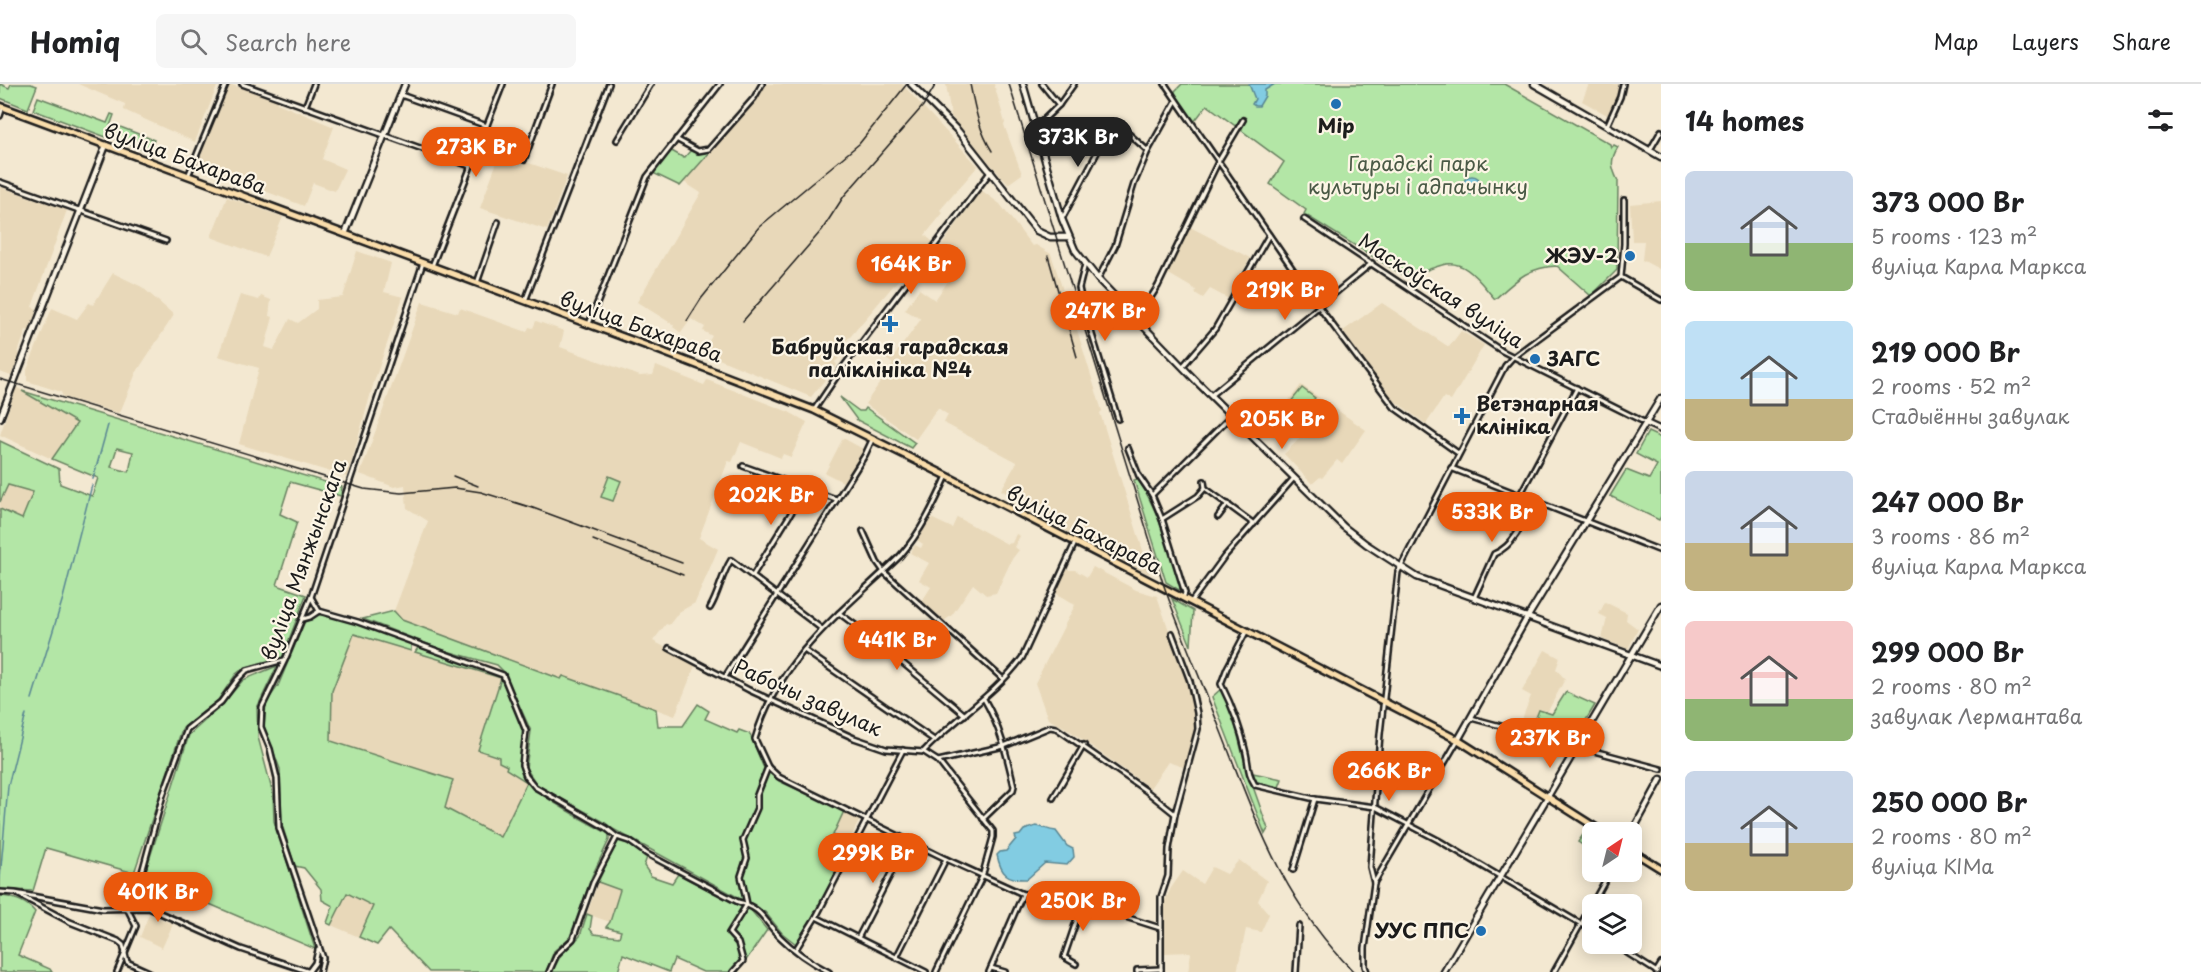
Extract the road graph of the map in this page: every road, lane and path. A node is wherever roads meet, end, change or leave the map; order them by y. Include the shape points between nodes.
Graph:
1 (226, 84) edge
2 (242, 84) edge
3 (314, 84) edge
4 (405, 84) edge
5 (503, 84) edge
6 (552, 84) edge
7 (609, 84) edge
8 (651, 84) edge
9 (720, 84) edge
10 (762, 84) edge
11 (911, 84) edge
12 (1023, 84) edge
13 (1042, 84) edge
14 (1074, 84) edge
15 (1165, 84) edge
16 (1534, 84) edge
17 (1623, 84) edge
18 (401, 95) junction
19 (1176, 101) junction
20 (1059, 105) junction
21 (2, 107) edge
22 (305, 107) junction
23 (0, 116) edge
24 (1243, 120) dead end
25 (487, 126) junction
26 (1607, 126) junction
27 (1035, 128) junction
28 (1661, 131) edge
29 (385, 136) junction
30 (676, 139) junction
31 (617, 140) dead end
32 (106, 146) junction
33 (1650, 150) junction
34 (1148, 151) junction
35 (1661, 157) edge
36 (524, 160) dead end
37 (1218, 162) junction
38 (470, 166) junction
39 (991, 171) junction
40 (188, 176) junction
41 (0, 182) edge
42 (1624, 200) dead end
43 (80, 211) junction
44 (1062, 219) junction
45 (1304, 219) dead end
46 (498, 222) dead end
47 (345, 234) junction
48 (1269, 235) junction
49 (1068, 237) junction
50 (166, 241) dead end
51 (423, 263) junction
52 (1372, 263) junction
53 (1085, 264) junction
54 (432, 266) junction
55 (1621, 277) junction
56 (1098, 279) junction
57 (477, 283) junction
58 (1661, 300) edge
59 (525, 301) junction
60 (1319, 307) junction
61 (1137, 319) junction
62 (589, 324) junction
63 (1513, 357) junction
64 (1182, 366) junction
65 (1577, 388) junction
66 (1211, 396) junction
67 (1661, 398) edge
68 (814, 410) junction
69 (1231, 416) junction
70 (0, 418) edge
71 (1118, 420) dead end
72 (1646, 423) junction
73 (1661, 430) edge
74 (873, 439) junction
75 (1128, 448) dead end
76 (1459, 453) junction
77 (743, 466) dead end
78 (1451, 468) junction
79 (947, 476) junction
80 (1294, 478) junction
81 (1204, 481) dead end
82 (807, 488) junction
83 (1205, 488) junction
84 (1152, 495) junction
85 (1520, 495) junction
86 (836, 499) junction
87 (1532, 500) junction
88 (1228, 504) junction
89 (1218, 517) dead end
90 (1162, 519) junction
91 (1586, 521) junction
92 (1254, 524) junction
93 (863, 531) dead end
94 (1075, 543) junction
95 (1661, 551) edge
96 (1400, 567) junction
97 (884, 572) junction
98 (753, 576) junction
99 (777, 594) junction
100 (311, 597) junction
101 (1183, 598) junction
102 (1474, 598) junction
103 (1191, 602) junction
104 (1661, 605) edge
105 (710, 608) dead end
106 (320, 611) junction
107 (839, 613) junction
108 (1527, 618) junction
109 (303, 619) junction
110 (822, 629) junction
111 (1247, 631) junction
112 (1172, 633) dead end
113 (669, 648) dead end
114 (804, 650) junction
115 (1630, 656) junction
116 (285, 660) junction
117 (1661, 666) edge
118 (725, 677) junction
119 (1003, 679) junction
120 (770, 699) junction
121 (984, 699) junction
122 (1385, 703) junction
123 (965, 715) junction
124 (1471, 718) junction
125 (1458, 740) junction
126 (934, 741) junction
127 (1084, 745) junction
128 (1004, 746) junction
129 (1577, 746) junction
130 (903, 750) junction
131 (924, 752) junction
132 (938, 761) junction
133 (768, 767) junction
134 (1661, 769) edge
135 (1661, 779) edge
136 (1546, 797) junction
137 (1053, 798) dead end
138 (1315, 799) junction
139 (1375, 807) junction
140 (1175, 814) junction
141 (983, 819) junction
142 (868, 820) junction
143 (1408, 822) junction
144 (1587, 822) edge
145 (1637, 822) edge
146 (617, 837) junction
147 (908, 840) junction
148 (1642, 857) edge
149 (946, 859) junction
150 (1661, 869) edge
151 (1293, 870) dead end
152 (1500, 875) junction
153 (982, 877) junction
154 (1604, 882) edge
155 (1374, 883) junction
156 (1, 892) edge
157 (15, 893) junction
158 (1023, 894) junction
159 (747, 904) junction
160 (1082, 904) junction
161 (128, 910) junction
162 (816, 917) junction
163 (1581, 923) junction
164 (1299, 926) dead end
165 (1160, 928) junction
166 (858, 938) junction
167 (319, 948) junction
168 (796, 949) junction
169 (125, 953) junction
170 (1629, 954) edge
171 (896, 958) junction
172 (1076, 964) dead end
173 (1661, 964) edge
174 (990, 970) edge
175 (1161, 971) edge
176 (117, 972) edge
177 (149, 972) edge
178 (310, 972) edge
179 (320, 972) edge
180 (549, 972) edge
181 (733, 972) edge
182 (829, 972) edge
183 (926, 972) edge
184 (936, 972) edge
185 (1005, 972) edge
186 (1137, 972) edge
187 (1296, 972) edge
188 (1367, 972) edge
189 (1444, 972) edge
190 (1554, 972) edge
191 (1657, 972) edge

1 - 40 street
2 - 22 street
3 - 22 street
4 - 18 main road
5 - 25 street
6 - 36 street
7 - 59 street
8 - 31 street
9 - 30 street
10 - 30 street via 709,149 698,151
11 - 39 main road
12 - 27 main road
13 - 20 street
14 - 20 street
15 - 19 street
16 - 26 main road
17 - 26 street
18 - 25 street
18 - 29 main road
19 - 34 street
19 - 37 street
20 - 27 street
21 - 23 street
21 - 32 main road, вуліца Бахарава
22 - 29 street
24 - 37 street
25 - 38 street
26 - 33 main road
27 - 44 main road
28 - 33 street
29 - 38 street
29 - 47 main road
30 - 62 street via 647,177
32 - 40 main road, вуліца Бахарава
32 - 43 main road
33 - 35 main road
34 - 44 street via 1119,125 1112,126
34 - 56 street via 1115,246
37 - 48 street
37 - 61 street via 1158,286
38 - 54 street
39 - 49 main road via 1037,231 1050,237
39 - 68 street
40 - 47 main road, вуліца Бахарава
41 - 43 street
42 - 55 street
43 - 50 street
43 - 70 main road
44 - 49 main road
45 - 52 street, Маскоўская вуліца
46 - 57 street
47 - 51 main road, вуліца Бахарава
48 - 60 street
48 - 64 street via 1215,329
49 - 53 main road
51 - 54 main road, вуліца Бахарава
51 - 100 street, вуліца Мянжынскага
52 - 60 street
52 - 63 street, Маскоўская вуліца
53 - 56 main road
53 - 71 street via 1079,288
54 - 57 main road, вуліца Бахарава
55 - 58 street
55 - 63 street
56 - 61 main road
57 - 59 main road, вуліца Бахарава
59 - 62 main road, вуліца Бахарава
60 - 66 street
60 - 76 street via 1395,408
61 - 64 main road
62 - 68 main road, вуліца Бахарава
63 - 65 street, Маскоўская вуліца
63 - 76 street
64 - 66 main road
65 - 72 street, Маскоўская вуліца
65 - 85 street
66 - 69 main road
67 - 72 main road
68 - 74 main road, вуліца Бахарава
69 - 80 main road
69 - 84 street
72 - 73 main road, Маскоўская вуліца
72 - 91 main road
74 - 79 main road, вуліца Бахарава
74 - 86 street
75 - 84 street via 1139,477
76 - 78 street
77 - 82 street
78 - 85 street
78 - 96 street
79 - 94 main road, вуліца Бахарава
79 - 97 street via 913,541
80 - 92 street
80 - 96 main road via 1344,527
81 - 83 street
82 - 86 street
82 - 98 street
83 - 88 street
83 - 90 street
84 - 90 street
85 - 87 street
86 - 99 street
87 - 91 street
87 - 102 street via 1506,549 1494,554
88 - 89 street
88 - 92 street
90 - 101 street via 1185,593
91 - 95 street
91 - 108 main road
92 - 103 street via 1224,556
93 - 97 street
94 - 101 main road, вуліца Бахарава
94 - 119 street via 1028,646
96 - 102 main road
96 - 122 street
97 - 107 street
97 - 119 street
98 - 99 street
98 - 105 street via 731,560
99 - 110 street
99 - 118 street
100 - 106 street
100 - 109 street, вуліца Мянжынскага
101 - 103 main road, вуліца Бахарава
102 - 108 main road
103 - 111 main road, вуліца Бахарава
104 - 115 main road
106 - 109 street
106 - 146 street via 503,675 526,731 522,765 530,782
107 - 110 street
107 - 123 street
108 - 115 main road
108 - 124 main road
109 - 116 street, вуліца Мянжынскага
110 - 114 street
111 - 122 main road, вуліца Бахарава
111 - 138 street via 1221,684 1235,715 1246,765 1255,785
112 - 140 street via 1190,681 1198,729
113 - 118 street, Рабочы завулак
114 - 120 street
114 - 126 street
115 - 117 main road
115 - 129 main road
116 - 161 street via 247,670 221,702 187,729
116 - 167 street, вуліца Мянжынскага via 262,707 261,727 277,778 279,828
118 - 120 street, Рабочы завулак
119 - 121 street
120 - 130 street, Рабочы завулак via 869,744
120 - 133 street via 755,739
121 - 123 street
121 - 128 street
122 - 125 main road, вуліца Бахарава
122 - 139 street
123 - 126 street
124 - 125 main road
124 - 129 street
125 - 136 main road, вуліца Бахарава
125 - 143 street
126 - 131 street
127 - 128 street via 1050,727
127 - 137 street
127 - 140 street
128 - 132 street
128 - 141 street via 1013,790
129 - 134 street
129 - 136 main road
130 - 131 street, Рабочы завулак
130 - 142 street
131 - 132 street, Рабочы завулак
132 - 141 street, Рабочы завулак
133 - 142 street via 779,777
133 - 159 street via 743,840 747,858 741,876
135 - 145 main road
136 - 144 main road, вуліца Бахарава
136 - 152 main road
138 - 139 street
138 - 151 street
139 - 143 street
139 - 155 street via 1370,867
140 - 165 street via 1168,876 1161,897
141 - 153 street, Рабочы завулак via 993,837
142 - 147 street
142 - 162 street
143 - 152 street
143 - 155 street
146 - 159 street
146 - 180 street via 593,883 573,939 557,954
147 - 149 street
147 - 166 street
148 - 150 main road
149 - 153 street
149 - 171 street
152 - 163 street
152 - 189 main road
153 - 158 street
153 - 184 street, Рабочы завулак
154 - 163 street
155 - 188 street via 1365,948
156 - 157 street
157 - 161 street
157 - 169 street via 70,922 118,941
158 - 160 street via 1047,892
158 - 174 street
159 - 168 street
159 - 181 street via 729,933 738,943 743,961
160 - 165 street
160 - 172 street via 1064,957
161 - 169 street via 136,926
161 - 178 street via 149,908 240,949
162 - 166 street
162 - 168 street
163 - 190 street
164 - 187 street
165 - 175 street
166 - 171 street
167 - 178 street
167 - 179 street, вуліца Мянжынскага via 323,958
168 - 182 street
169 - 176 street
169 - 177 street via 127,962
170 - 191 street
171 - 183 street
173 - 191 street
174 - 185 street
175 - 186 street

